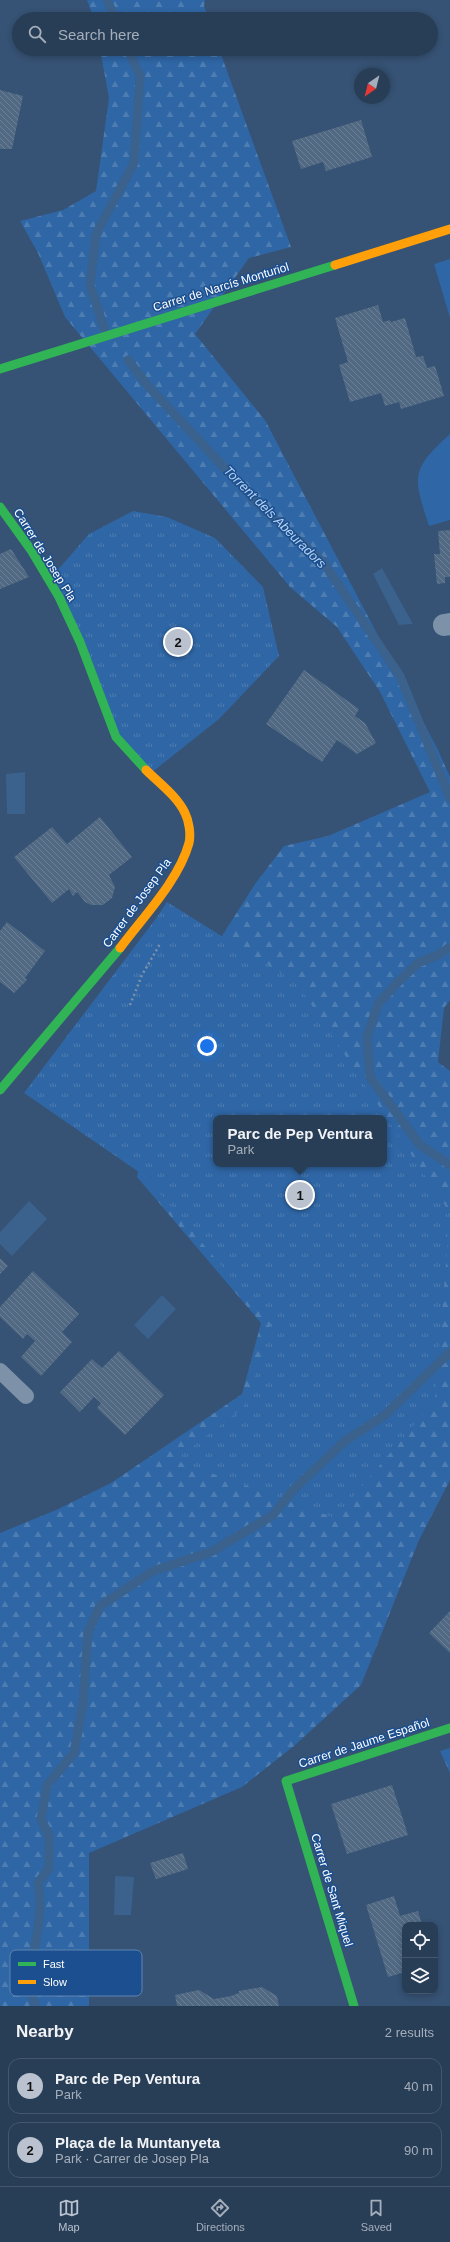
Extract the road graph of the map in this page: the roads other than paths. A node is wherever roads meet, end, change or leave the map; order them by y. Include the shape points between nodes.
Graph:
1 (450, 228) edge
2 (0, 369) edge
3 (0, 506) edge
4 (0, 1090) edge
5 (0, 1371) edge
6 (26, 1396) dead end
7 (450, 1728) edge
8 (286, 1781) joint
9 (354, 2006) edge

1 - 2 street, Carrer de Narcís Monturiol
3 - 4 street, Carrer de Josep Pla via 49,580 74,628 116,736 127,751 175,798 185,813 190,842 176,872 108,964
5 - 6 lane
7 - 8 street, Carrer de Jaume Español
8 - 9 street, Carrer de Sant Miquel

